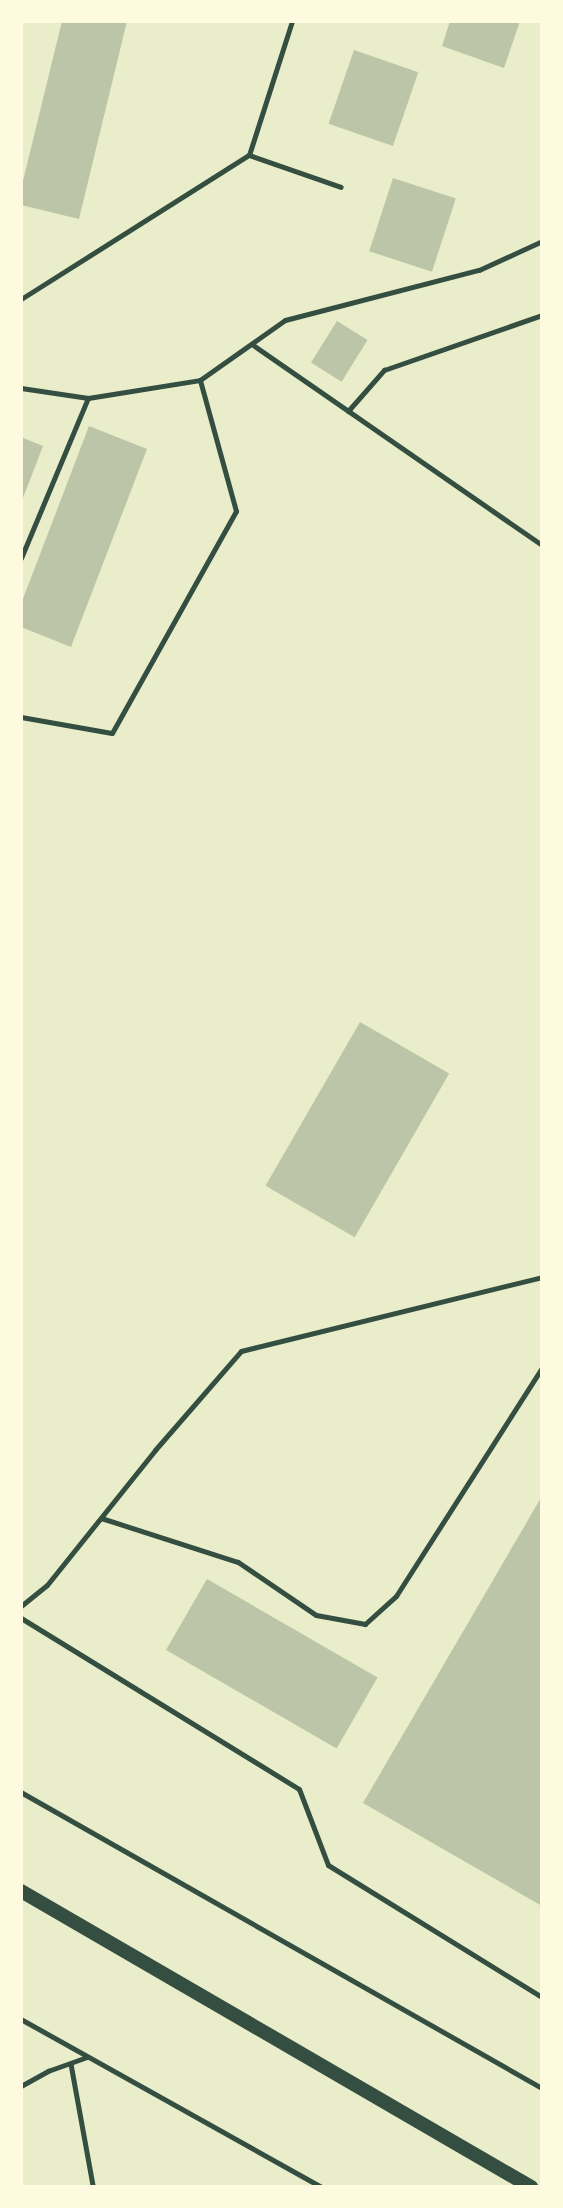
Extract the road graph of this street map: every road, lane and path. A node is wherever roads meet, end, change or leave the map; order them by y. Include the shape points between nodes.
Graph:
1 (292, 21) edge
2 (249, 155) junction
3 (341, 187) dead end
4 (542, 241) edge
5 (21, 299) edge
6 (542, 314) edge
7 (253, 345) junction
8 (200, 380) junction
9 (21, 388) edge
10 (88, 398) junction
11 (348, 411) junction
12 (542, 545) edge
13 (21, 558) edge
14 (21, 717) edge
15 (542, 1277) edge
16 (542, 1368) edge
17 (101, 1518) junction
18 (21, 1605) edge
19 (21, 1618) edge
20 (21, 1792) edge
21 (21, 1891) edge
22 (542, 1997) edge
23 (21, 2019) edge
24 (88, 2057) junction
25 (71, 2064) junction
26 (21, 2085) edge
27 (542, 2088) edge
28 (93, 2185) dead end
29 (321, 2187) edge
30 (531, 2187) edge

1 - 2 lane
2 - 3 lane
2 - 5 lane
4 - 7 lane via 479,270 285,320
6 - 11 lane via 384,370
7 - 8 lane
7 - 11 lane
8 - 10 lane
8 - 14 lane via 236,511 112,733
9 - 10 lane
10 - 13 lane
11 - 12 lane
15 - 17 lane via 241,1351
16 - 17 lane via 396,1596 365,1624 316,1615 238,1562
17 - 18 lane via 47,1585
19 - 22 lane via 299,1788 328,1865
20 - 27 path
21 - 30 main road
23 - 24 path
24 - 25 path
24 - 29 path
25 - 26 path
25 - 28 path

